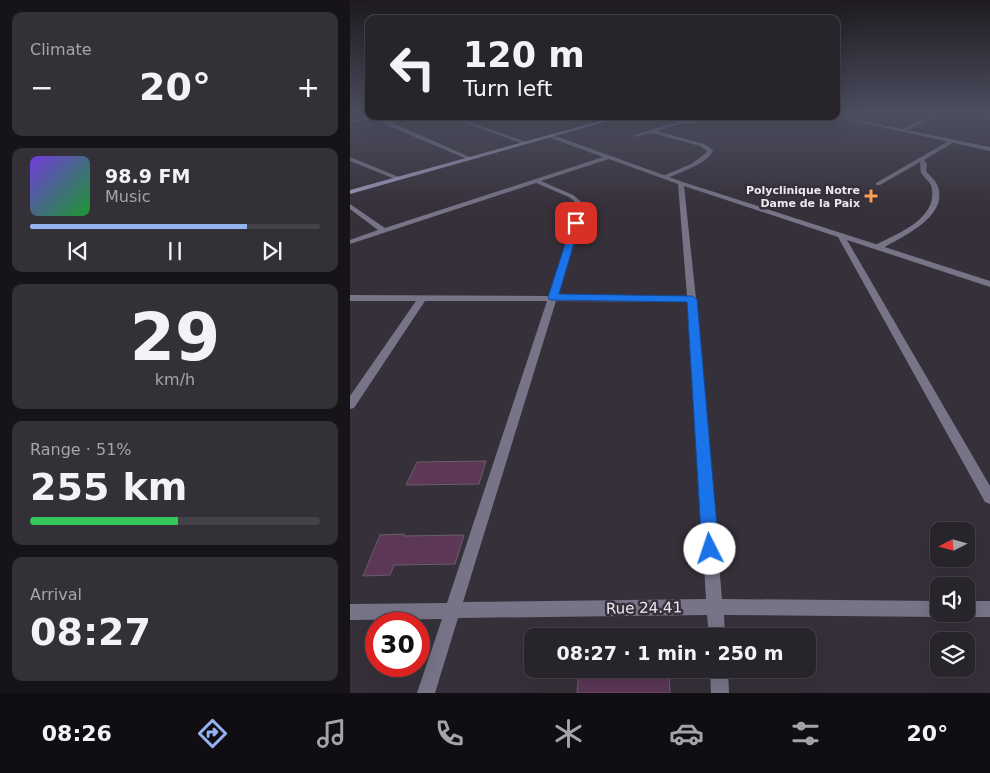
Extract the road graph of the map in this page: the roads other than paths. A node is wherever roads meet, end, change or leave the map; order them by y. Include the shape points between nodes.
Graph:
1 (436, 144) edge
2 (521, 144) edge
3 (573, 144) edge
4 (696, 144) edge
5 (946, 144) edge
6 (966, 144) edge
7 (990, 150) edge
8 (609, 157) junction
9 (469, 158) junction
10 (350, 159) edge
11 (922, 159) junction
12 (665, 177) junction
13 (397, 178) junction
14 (536, 181) junction
15 (681, 183) junction
16 (878, 184) dead end
17 (350, 192) edge
18 (350, 206) edge
19 (384, 230) junction
20 (841, 235) junction
21 (350, 242) edge
22 (878, 247) junction
23 (990, 284) edge
24 (554, 297) junction
25 (350, 298) edge
26 (422, 298) junction
27 (692, 299) junction
28 (350, 405) edge
29 (990, 498) edge
30 (715, 607) junction
31 (930, 609) edge
32 (975, 609) edge
33 (990, 610) edge
34 (452, 611) junction
35 (350, 612) edge
36 (716, 628) edge
37 (719, 678) edge
38 (426, 693) edge
39 (720, 693) edge

1 - 9 street
2 - 9 street
3 - 8 street
4 - 12 street via 710,150 709,154
5 - 11 street
6 - 7 street
8 - 12 street
8 - 14 street
9 - 13 street
10 - 13 street
11 - 16 street
11 - 22 street via 923,171 935,185 936,201 932,213
12 - 15 street
13 - 17 street
14 - 19 street
14 - 24 street via 571,196 582,205
15 - 20 street
15 - 27 street
18 - 19 street
19 - 21 street
20 - 22 street
20 - 29 street
22 - 23 street
24 - 26 street
24 - 27 street
24 - 34 street
25 - 26 street
26 - 28 street
27 - 30 street
30 - 31 street, Rue 24.41
30 - 34 street, Rue 24.41
30 - 36 street
32 - 33 street
34 - 35 street, Rue 24.41
34 - 38 street
37 - 39 street

